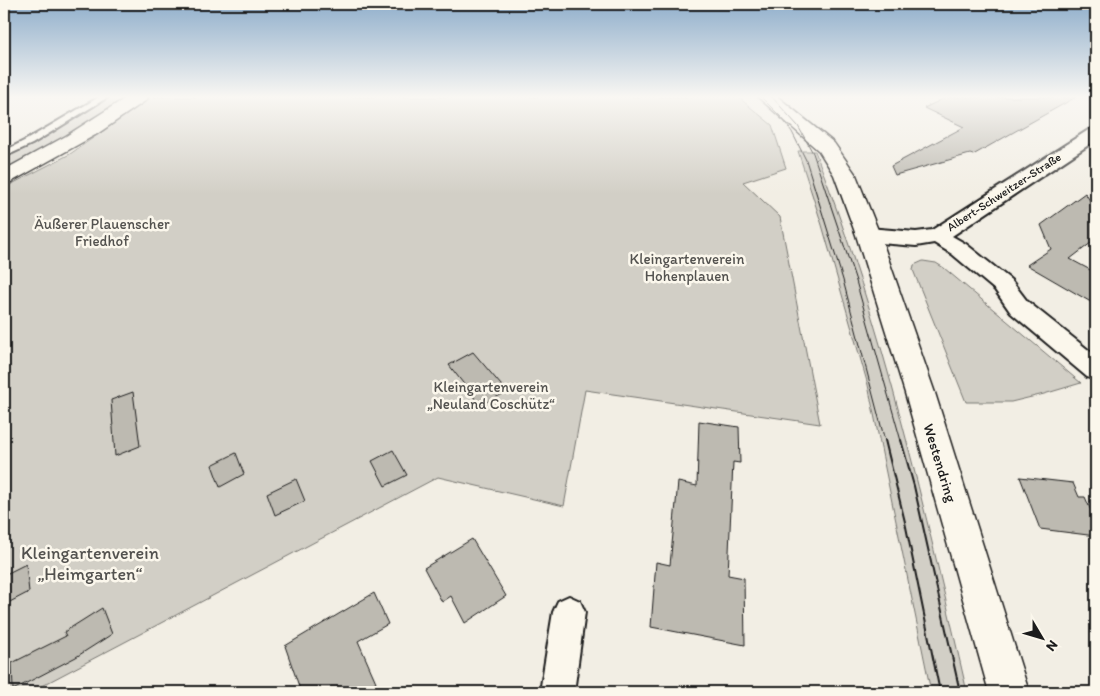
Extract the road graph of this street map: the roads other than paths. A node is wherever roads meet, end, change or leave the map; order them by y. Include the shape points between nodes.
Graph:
1 (67, 129) edge
2 (73, 129) edge
3 (807, 129) edge
4 (1096, 133) edge
5 (4, 154) edge
6 (4, 178) edge
7 (868, 235) junction
8 (937, 236) junction
9 (1096, 370) edge
10 (569, 612) dead end
11 (557, 692) edge
12 (1009, 692) edge

1 - 5 lane
2 - 6 street via 46,157
3 - 7 street, Westendring via 838,160
4 - 8 street, Albert-Schweitzer-Straße
7 - 8 street via 916,239
7 - 12 street, Westendring via 920,394
8 - 9 street via 959,249 1003,285 1019,307
10 - 11 street

